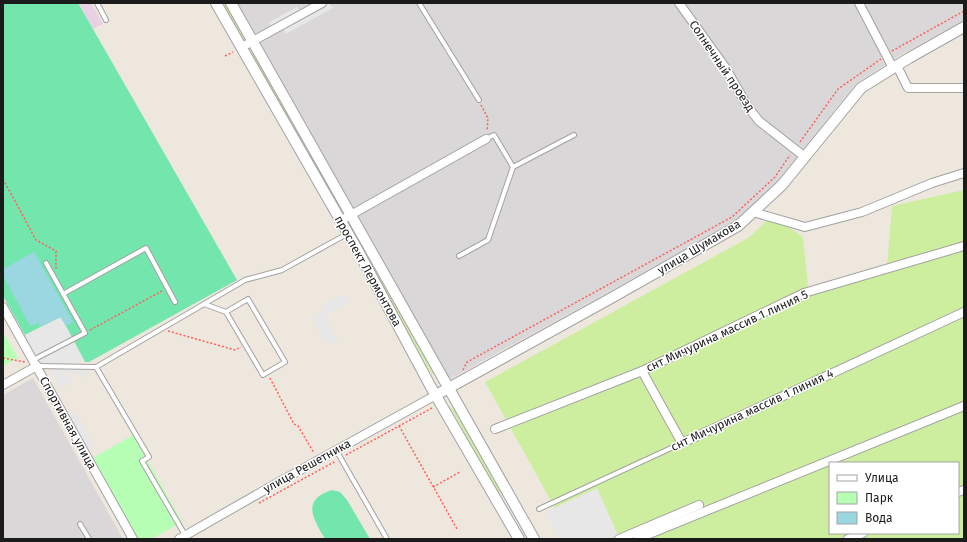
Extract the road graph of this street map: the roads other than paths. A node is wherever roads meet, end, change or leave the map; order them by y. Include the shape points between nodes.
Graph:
1 (97, 3) edge
2 (216, 3) edge
3 (231, 3) edge
4 (322, 3) edge
5 (419, 3) edge
6 (680, 3) edge
7 (859, 3) edge
8 (309, 6) edge
9 (106, 20) dead end
10 (964, 27) edge
11 (253, 42) junction
12 (242, 48) junction
13 (895, 67) junction
14 (964, 88) edge
15 (479, 100) road end
16 (574, 135) dead end
17 (486, 139) joint
18 (805, 157) junction
19 (513, 167) junction
20 (964, 173) edge
21 (753, 212) junction
22 (352, 215) junction
23 (340, 221) junction
24 (347, 234) junction
25 (964, 246) edge
26 (459, 256) dead end
27 (46, 263) dead end
28 (63, 294) junction
29 (174, 302) dead end
30 (204, 304) junction
31 (3, 307) edge
32 (226, 312) junction
33 (964, 312) edge
34 (33, 363) junction
35 (96, 367) junction
36 (642, 370) junction
37 (3, 385) edge
38 (448, 388) junction
39 (439, 399) junction
40 (964, 406) edge
41 (495, 429) dead end
42 (682, 442) junction
43 (336, 450) junction
44 (699, 505) dead end
45 (539, 508) dead end
46 (80, 524) dead end
47 (860, 534) edge
48 (182, 537) edge
49 (88, 539) edge
50 (133, 539) edge
51 (387, 539) edge
52 (519, 539) edge
53 (534, 539) edge
54 (619, 539) edge
55 (637, 539) edge
56 (848, 539) edge

1 - 9 lane
2 - 12 street, проспект Лермонтова
3 - 11 street, проспект Лермонтова
4 - 8 street
5 - 15 lane
6 - 18 street, Солнечный проезд via 759,121
7 - 13 street via 886,56
8 - 11 street
10 - 13 street, улица Шумакова
11 - 12 street
11 - 22 street, проспект Лермонтова
12 - 23 street, проспект Лермонтова
13 - 14 street via 908,88
13 - 18 street, улица Шумакова via 861,88
16 - 19 lane
17 - 19 lane via 494,135
17 - 22 street
18 - 21 street, улица Шумакова via 782,185
19 - 26 lane via 488,240
20 - 21 street via 932,183 862,212 805,227
21 - 38 street, улица Шумакова via 738,226
22 - 23 street
22 - 38 street, проспект Лермонтова
23 - 24 street, проспект Лермонтова
24 - 30 lane via 282,270 245,280
24 - 39 street, проспект Лермонтова
25 - 36 street, снт Мичурина массив 1 линия 5 via 804,294
27 - 28 lane
28 - 29 lane via 146,248
28 - 34 lane via 85,333
30 - 32 lane
30 - 35 lane
31 - 34 street, Спортивная улица
32 - 32 lane via 263,374 285,362 248,299
33 - 42 street, снт Мичурина массив 1 линия 4
34 - 35 lane
34 - 37 street
34 - 50 street, Спортивная улица
35 - 48 lane via 149,457 142,460
36 - 41 street, снт Мичурина массив 1 линия 5
36 - 42 street
38 - 39 street, улица Шумакова
38 - 53 street, проспект Лермонтова
39 - 43 street, улица Решетника
39 - 52 street, проспект Лермонтова
40 - 55 street
42 - 45 lane, снт Мичурина массив 1 линия 4
43 - 48 street, улица Решетника
43 - 51 lane
44 - 54 street
46 - 49 lane
47 - 56 street

